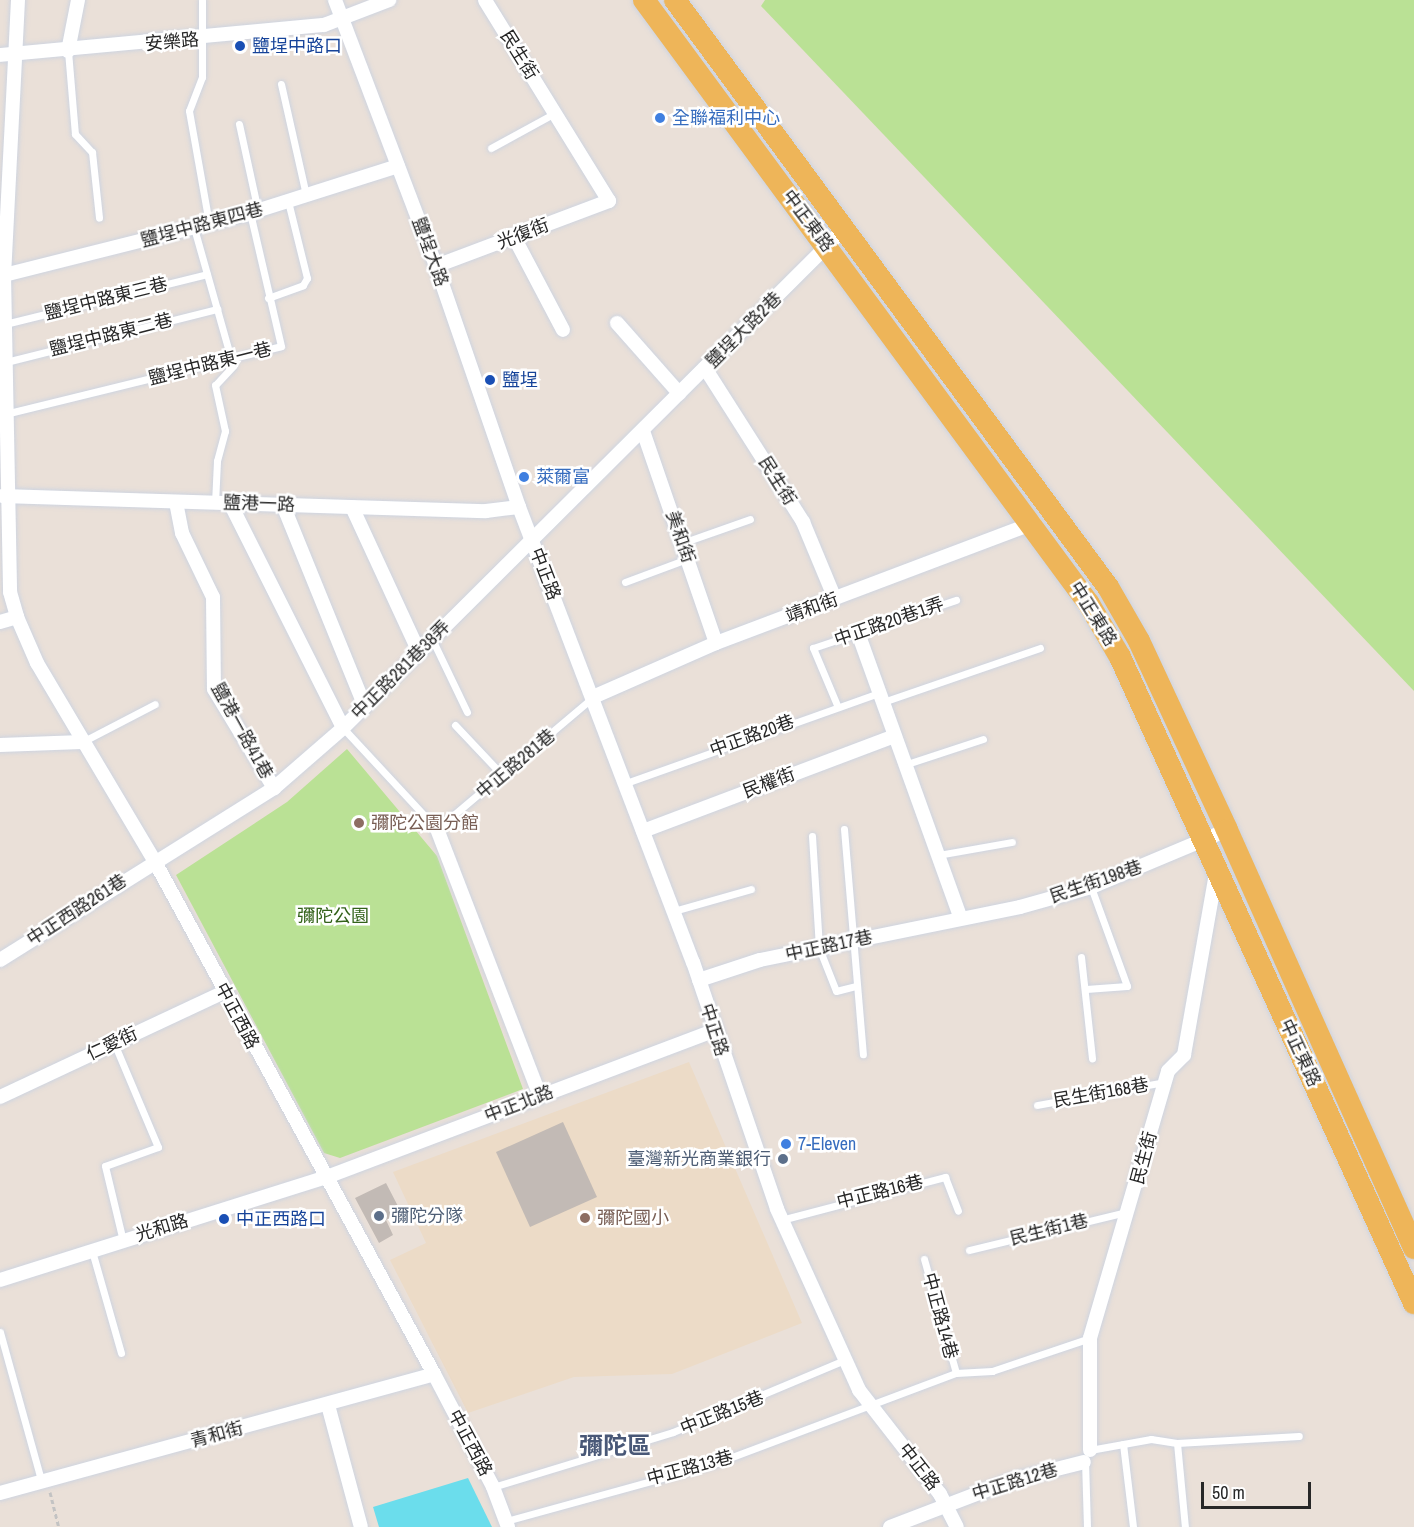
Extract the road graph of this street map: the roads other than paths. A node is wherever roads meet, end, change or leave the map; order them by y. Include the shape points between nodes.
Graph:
1 (18, 0) edge
2 (78, 0) edge
3 (202, 0) edge
4 (335, 0) edge
5 (389, 0) edge
6 (485, 0) edge
7 (644, 0) edge
8 (675, 0) edge
9 (342, 19) junction
10 (201, 39) junction
11 (68, 51) junction
12 (0, 55) edge
13 (16, 55) junction
14 (281, 84) dead end
15 (555, 113) junction
16 (239, 124) dead end
17 (491, 148) dead end
18 (6, 161) edge
19 (398, 166) junction
20 (306, 195) junction
21 (288, 201) junction
22 (609, 201) joint
23 (4, 209) edge
24 (254, 212) junction
25 (99, 218) dead end
26 (209, 223) junction
27 (194, 228) junction
28 (845, 228) junction
29 (4, 229) edge
30 (514, 237) junction
31 (827, 247) junction
32 (436, 266) junction
33 (207, 274) junction
34 (2, 276) edge
35 (268, 298) junction
36 (2, 309) edge
37 (217, 309) junction
38 (617, 323) dead end
39 (5, 324) junction
40 (563, 330) dead end
41 (231, 359) junction
42 (6, 362) junction
43 (705, 368) junction
44 (679, 393) junction
45 (4, 414) edge
46 (643, 431) junction
47 (5, 496) edge
48 (176, 501) junction
49 (215, 503) junction
50 (230, 503) junction
51 (283, 505) junction
52 (352, 507) junction
53 (519, 507) junction
54 (750, 519) dead end
55 (1034, 523) junction
56 (5, 532) edge
57 (532, 539) junction
58 (682, 543) junction
59 (687, 559) junction
60 (625, 582) dead end
61 (836, 599) junction
62 (956, 600) dead end
63 (17, 617) junction
64 (0, 622) edge
65 (858, 633) junction
66 (432, 639) junction
67 (716, 643) junction
68 (1040, 648) dead end
69 (419, 652) junction
70 (593, 697) junction
71 (881, 697) junction
72 (155, 704) dead end
73 (837, 705) junction
74 (365, 707) junction
75 (467, 711) dead end
76 (455, 725) dead end
77 (343, 729) junction
78 (895, 736) junction
79 (983, 739) dead end
80 (82, 742) junction
81 (0, 745) edge
82 (907, 764) junction
83 (503, 776) junction
84 (626, 783) junction
85 (274, 788) junction
86 (437, 829) junction
87 (844, 829) dead end
88 (1227, 830) junction
89 (644, 831) junction
90 (812, 836) dead end
91 (1011, 842) dead end
92 (1203, 842) junction
93 (938, 855) junction
94 (154, 860) junction
95 (1217, 871) junction
96 (1091, 887) junction
97 (751, 890) dead end
98 (674, 911) junction
99 (960, 917) junction
100 (850, 940) junction
101 (819, 948) junction
102 (1082, 957) dead end
103 (0, 960) edge
104 (699, 980) junction
105 (856, 986) junction
106 (1086, 989) junction
107 (224, 992) junction
108 (713, 1031) junction
109 (114, 1044) junction
110 (863, 1054) dead end
111 (1092, 1058) dead end
112 (1165, 1082) junction
113 (540, 1096) junction
114 (0, 1097) edge
115 (1037, 1105) dead end
116 (324, 1178) junction
117 (958, 1211) dead end
118 (1130, 1211) junction
119 (781, 1220) junction
120 (123, 1241) junction
121 (1414, 1248) edge
122 (969, 1250) dead end
123 (92, 1251) junction
124 (924, 1259) dead end
125 (0, 1280) edge
126 (1414, 1303) edge
127 (0, 1332) edge
128 (1090, 1338) junction
129 (121, 1353) dead end
130 (844, 1360) junction
131 (956, 1372) junction
132 (434, 1374) junction
133 (870, 1404) junction
134 (327, 1405) junction
135 (1299, 1436) dead end
136 (1177, 1443) junction
137 (1123, 1444) junction
138 (1087, 1456) junction
139 (45, 1482) junction
140 (493, 1487) junction
141 (0, 1493) edge
142 (947, 1504) junction
143 (507, 1524) edge
144 (361, 1527) edge
145 (890, 1527) edge
146 (957, 1527) edge
147 (1087, 1527) edge
148 (1133, 1527) edge
149 (1185, 1527) edge

1 - 13 street, 中正西路
2 - 11 street
3 - 10 lane
4 - 9 street, 鹽埕大路
5 - 9 street, 安樂路
6 - 15 street, 民生街
7 - 31 main road, 中正東路
8 - 28 main road, 中正東路
9 - 10 street, 安樂路
9 - 19 street, 鹽埕大路
10 - 11 street, 安樂路
10 - 26 lane via 201,84 189,111
11 - 13 street, 安樂路
11 - 25 lane via 75,134 92,152
12 - 13 street, 安樂路
13 - 18 street, 中正西路
14 - 20 lane
15 - 17 lane
15 - 22 street, 民生街
16 - 24 lane, 鹽埕中路東一巷
18 - 23 street, 中正西路
19 - 20 street, 鹽埕中路東四巷
19 - 32 street, 鹽埕大路
20 - 21 street, 鹽埕中路東四巷
21 - 24 street, 鹽埕中路東四巷
21 - 35 lane via 307,278 303,285
22 - 30 street, 光復街
23 - 29 street, 中正西路
24 - 26 street, 鹽埕中路東四巷
24 - 35 lane, 鹽埕中路東一巷
26 - 27 street, 鹽埕中路東四巷
27 - 33 lane
27 - 34 street, 鹽埕中路東四巷
28 - 31 street, 鹽埕大路2巷
28 - 88 main road, 中正東路 via 1108,587 1138,641
29 - 34 street, 中正西路
30 - 32 street, 光復街
30 - 40 street
31 - 43 street, 鹽埕大路2巷
31 - 55 main road, 中正東路
32 - 53 street, 鹽埕大路
33 - 37 lane
33 - 39 lane, 鹽埕中路東三巷
34 - 36 street, 中正西路
35 - 41 lane, 鹽埕中路東一巷 via 281,346
36 - 39 street, 中正西路
37 - 41 lane
37 - 42 lane, 鹽埕中路東二巷
38 - 44 street
39 - 42 street, 中正西路
41 - 45 lane, 鹽埕中路東一巷
41 - 49 lane via 233,372 215,385 225,431 217,461
42 - 45 street, 中正西路
43 - 44 street, 鹽埕大路2巷
43 - 61 street, 民生街 via 803,522
44 - 46 street, 鹽埕大路2巷
45 - 47 street, 中正西路
46 - 57 street, 中正路281巷38弄
46 - 58 street, 美和街
47 - 48 street, 鹽港一路
47 - 56 street, 中正西路
48 - 49 street, 鹽港一路
48 - 85 street, 鹽港一路41巷 via 182,533 213,597 214,689
49 - 50 street, 鹽港一路
50 - 51 street, 鹽港一路
50 - 77 street
51 - 52 street, 鹽港一路
51 - 74 street
52 - 53 street, 鹽港一路 via 486,512
52 - 69 street
53 - 57 street, 中正路
54 - 58 lane
55 - 61 street, 靖和街
55 - 92 main road, 中正東路 via 1120,657
56 - 63 street, 中正西路 via 10,592
57 - 66 street, 中正路281巷38弄
57 - 70 street, 中正路
58 - 59 street, 美和街
59 - 60 lane
59 - 67 street, 美和街
61 - 67 street, 靖和街
62 - 65 lane, 中正路20巷1弄
63 - 64 street
63 - 80 street, 中正西路
65 - 71 street
65 - 73 lane, 中正路20巷1弄 via 813,648
66 - 69 street, 中正路281巷38弄
66 - 75 lane
67 - 70 street, 靖和街
68 - 71 lane, 中正路20巷
69 - 74 street, 中正路281巷38弄
70 - 83 lane, 中正路281巷
70 - 84 street, 中正路
71 - 73 lane, 中正路20巷
71 - 78 street
72 - 80 lane
73 - 84 lane, 中正路20巷
74 - 77 street, 中正路281巷38弄
76 - 83 lane
77 - 85 street, 中正西路261巷
77 - 86 lane, 中正路281巷38弄
78 - 82 street
78 - 89 street, 民權街
79 - 82 lane
80 - 81 street
80 - 94 street, 中正西路
82 - 93 street
83 - 86 lane, 中正路281巷
84 - 89 street, 中正路
85 - 94 street, 中正西路261巷
86 - 113 street
87 - 100 lane
88 - 92 street, 民生街198巷
88 - 121 main road, 中正東路
89 - 98 street, 中正路
90 - 101 lane
91 - 93 lane
92 - 95 main road, 中正東路
92 - 96 street, 民生街198巷
93 - 99 street
94 - 103 street, 中正西路261巷
94 - 107 street, 中正西路
95 - 112 street, 民生街 via 1184,1055 1168,1071
95 - 126 main road, 中正東路
96 - 99 street, 民生街198巷 via 1020,908
96 - 106 lane via 1127,986
97 - 98 lane
98 - 104 street, 中正路
99 - 100 street, 中正路17巷
100 - 101 street, 中正路17巷
100 - 105 lane
101 - 104 street, 中正路17巷
101 - 105 lane via 836,991
102 - 106 lane
104 - 108 street, 中正路
105 - 110 lane
106 - 111 lane
107 - 109 street, 仁愛街
107 - 116 street, 中正西路
108 - 113 street, 中正北路
108 - 119 street, 中正路
109 - 114 street, 仁愛街
109 - 120 lane via 158,1147 105,1166
112 - 115 lane, 民生街168巷
112 - 118 street, 民生街
113 - 116 street, 中正北路
116 - 120 street, 光和路
116 - 132 street, 中正西路
117 - 119 lane, 中正路16巷 via 945,1177
118 - 122 lane, 民生街1巷
118 - 128 street, 民生街
119 - 130 street, 中正路
120 - 123 street, 光和路
123 - 125 street, 光和路
123 - 129 lane
124 - 131 lane, 中正路14巷
127 - 139 lane
128 - 131 lane, 中正路14巷 via 992,1371
128 - 138 street, 民生街
130 - 133 street, 中正路
130 - 140 lane, 中正路15巷 via 673,1432
131 - 133 lane, 中正路14巷
132 - 134 street, 青和街
132 - 140 street, 中正西路
133 - 142 street, 中正路
133 - 143 lane, 中正路13巷 via 716,1462
134 - 139 street, 青和街
134 - 144 street
135 - 136 lane
136 - 137 lane via 1151,1438
136 - 149 lane
137 - 138 lane
137 - 148 lane
138 - 142 street, 中正路12巷
138 - 147 lane
139 - 141 street, 青和街
140 - 143 street, 中正西路
142 - 145 street, 中正路12巷
142 - 146 street, 中正路

